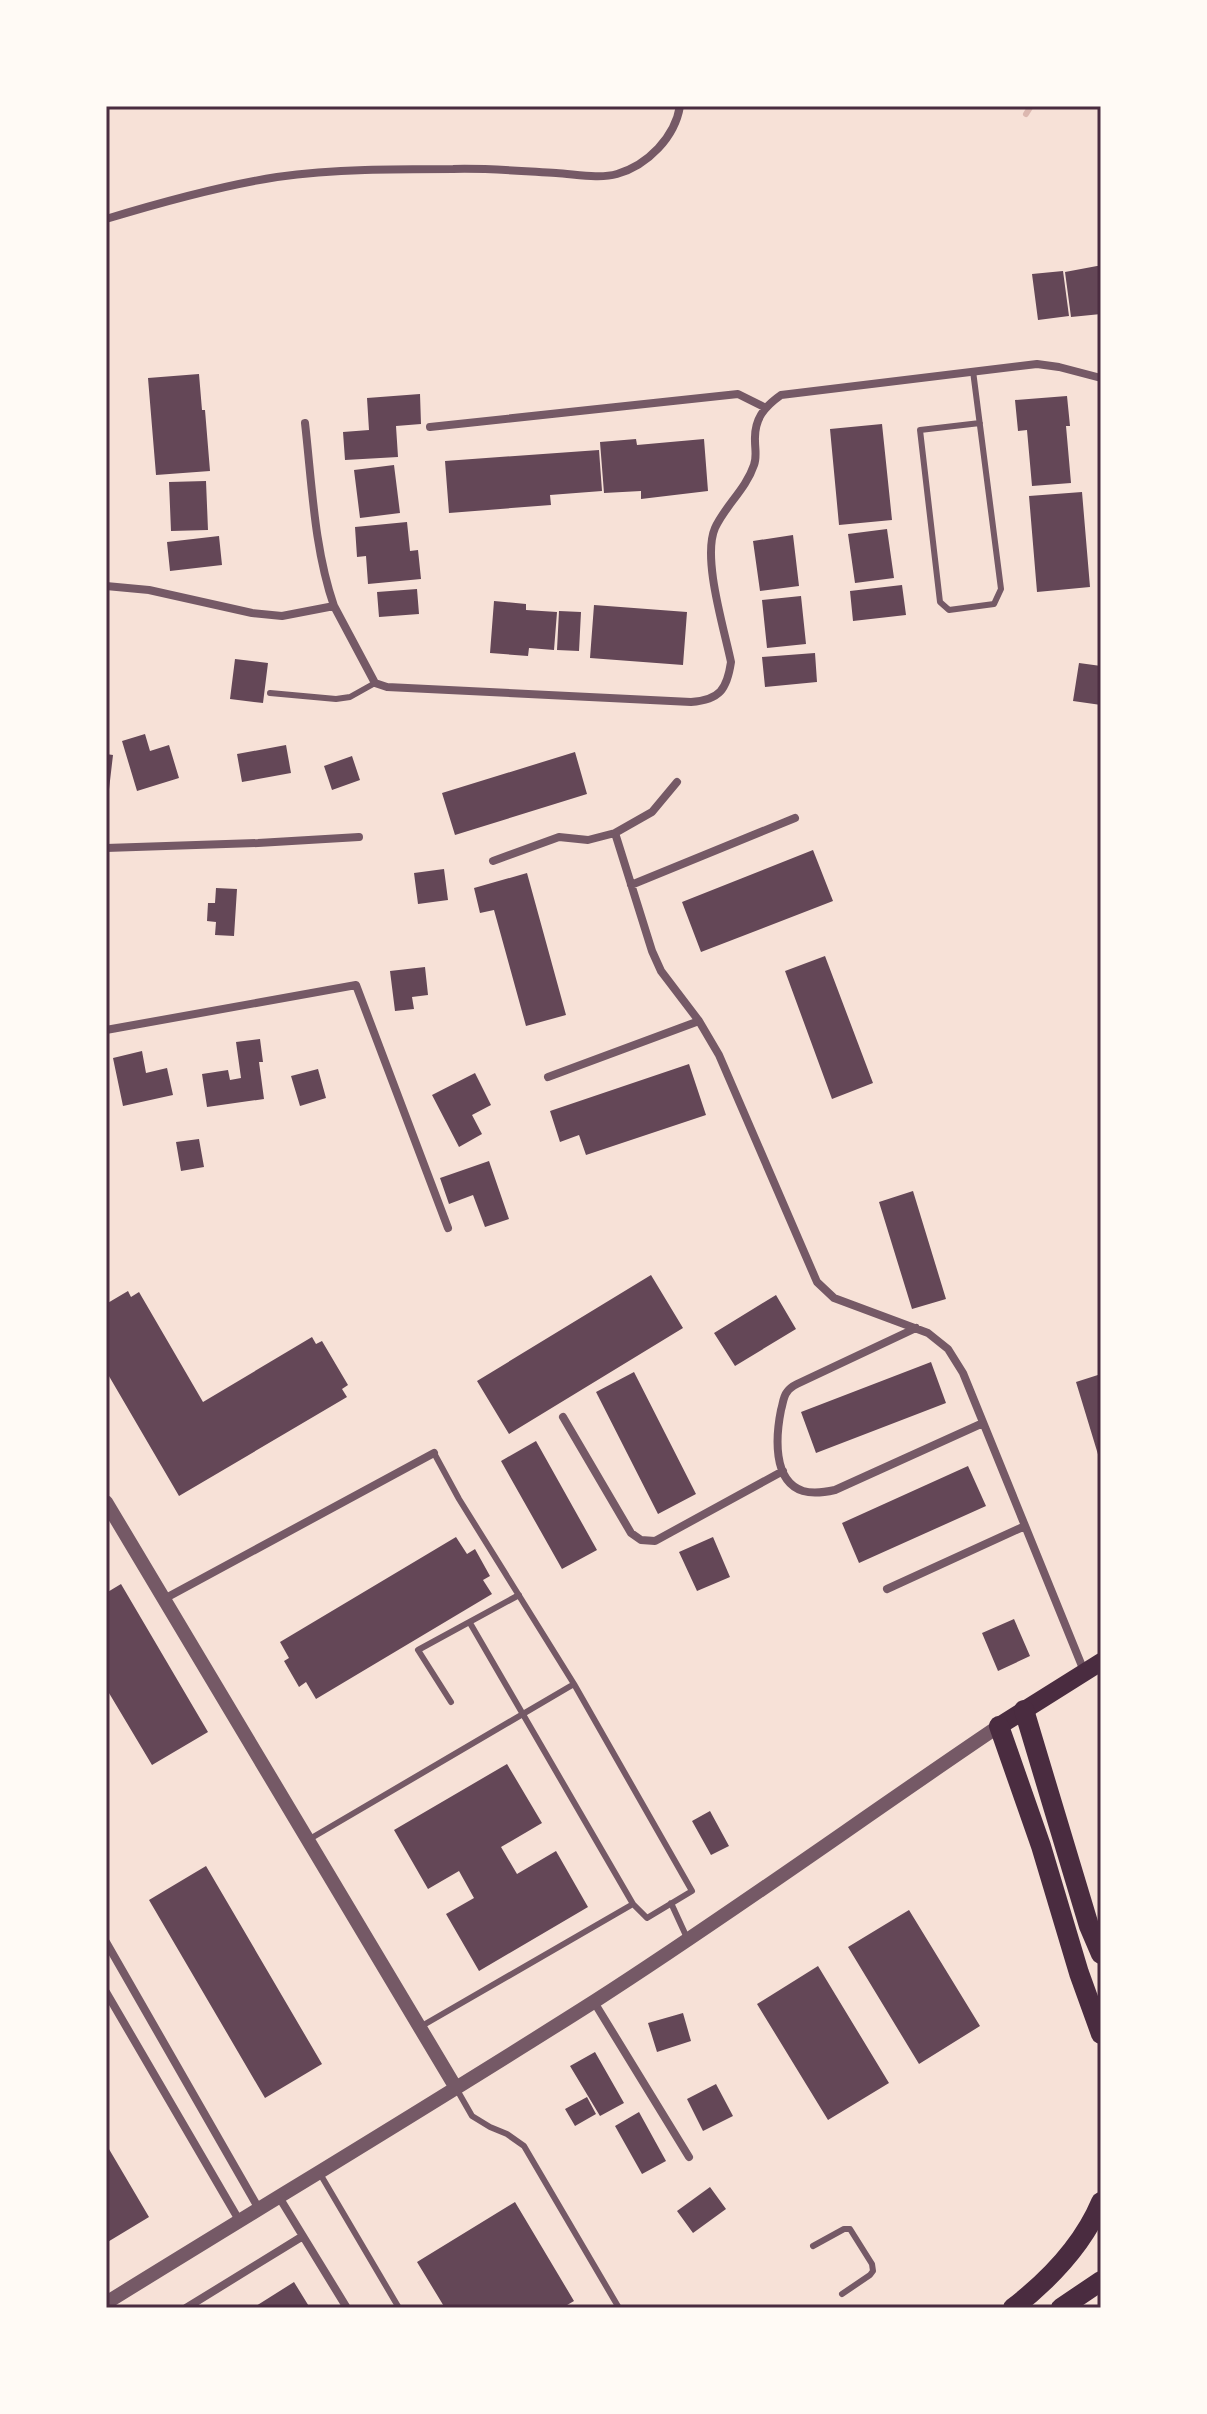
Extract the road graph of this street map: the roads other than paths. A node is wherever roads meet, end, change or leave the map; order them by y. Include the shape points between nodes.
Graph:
1 (680, 106) edge
2 (106, 219) edge
3 (973, 371) junction
4 (1101, 378) edge
5 (764, 407) junction
6 (305, 423) dead end
7 (980, 423) junction
8 (430, 427) dead end
9 (106, 586) edge
10 (334, 606) junction
11 (375, 683) junction
12 (270, 693) dead end
13 (677, 782) dead end
14 (795, 818) dead end
15 (615, 833) junction
16 (359, 837) dead end
17 (106, 848) edge
18 (493, 861) dead end
19 (631, 885) junction
20 (699, 1021) junction
21 (106, 1030) edge
22 (548, 1077) dead end
23 (448, 1228) dead end
24 (916, 1328) junction
25 (563, 1417) dead end
26 (983, 1423) junction
27 (434, 1453) joint
28 (783, 1471) junction
29 (106, 1502) edge
30 (1025, 1526) junction
31 (887, 1589) dead end
32 (519, 1595) junction
33 (164, 1599) junction
34 (470, 1623) junction
35 (1093, 1667) edge
36 (574, 1684) junction
37 (451, 1702) dead end
38 (1024, 1710) junction
39 (523, 1713) junction
40 (999, 1726) junction
41 (307, 1841) junction
42 (671, 1903) junction
43 (633, 1904) junction
44 (688, 1940) junction
45 (106, 1942) edge
46 (1101, 1954) edge
47 (106, 1992) edge
48 (594, 2002) junction
49 (420, 2027) junction
50 (1101, 2034) edge
51 (456, 2088) junction
52 (689, 2157) dead end
53 (319, 2172) junction
54 (279, 2197) junction
55 (1101, 2202) edge
56 (259, 2209) junction
57 (239, 2220) junction
58 (303, 2236) junction
59 (813, 2246) dead end
60 (1101, 2281) edge
61 (842, 2294) dead end
62 (106, 2303) edge
63 (186, 2308) edge
64 (347, 2308) edge
65 (399, 2308) edge
66 (619, 2308) edge
67 (1013, 2308) edge
68 (1061, 2308) edge

1 - 2 street via 675,126 655,152 615,174 484,168 278,177
3 - 4 street via 1037,364
3 - 5 street via 781,395
3 - 7 lane
5 - 8 street via 738,394
5 - 11 street via 754,432 752,472 710,544 731,662 722,691 708,701
6 - 10 street via 320,552
7 - 7 lane via 1001,589 994,604 949,610 940,602 920,430
9 - 10 street via 282,616
10 - 11 street
11 - 12 lane via 336,699
13 - 15 street via 652,812
14 - 19 street
15 - 18 street via 588,840 559,837
15 - 19 street
16 - 17 street
19 - 20 street via 661,971
20 - 22 street
20 - 24 street via 731,1081 817,1282 834,1298
21 - 23 street via 356,985
24 - 26 street via 948,1349
24 - 28 street via 785,1394 777,1430
25 - 28 street via 631,1533 641,1540 655,1541
26 - 28 street via 835,1490 803,1491
26 - 30 street
27 - 32 lane
27 - 33 street
29 - 33 street
30 - 31 street
30 - 35 street
32 - 34 lane
32 - 36 lane
33 - 41 street
34 - 37 lane via 418,1650
34 - 39 lane
35 - 38 main road
36 - 39 lane
36 - 42 lane via 692,1891
38 - 40 main road
38 - 46 highway
39 - 41 lane
39 - 43 lane
40 - 44 street
40 - 50 highway
41 - 49 street
42 - 43 lane via 647,1918
42 - 44 lane
43 - 49 lane
44 - 48 street
45 - 56 street
47 - 57 street
48 - 51 street
48 - 52 street
49 - 51 street
51 - 53 street
51 - 66 lane via 472,2116 524,2146
53 - 54 street
53 - 65 lane
54 - 56 street
54 - 58 street
55 - 67 highway via 1066,2258
56 - 57 street
57 - 62 street
58 - 63 street
58 - 64 street
59 - 61 lane via 850,2229 872,2264 870,2275
60 - 68 highway

